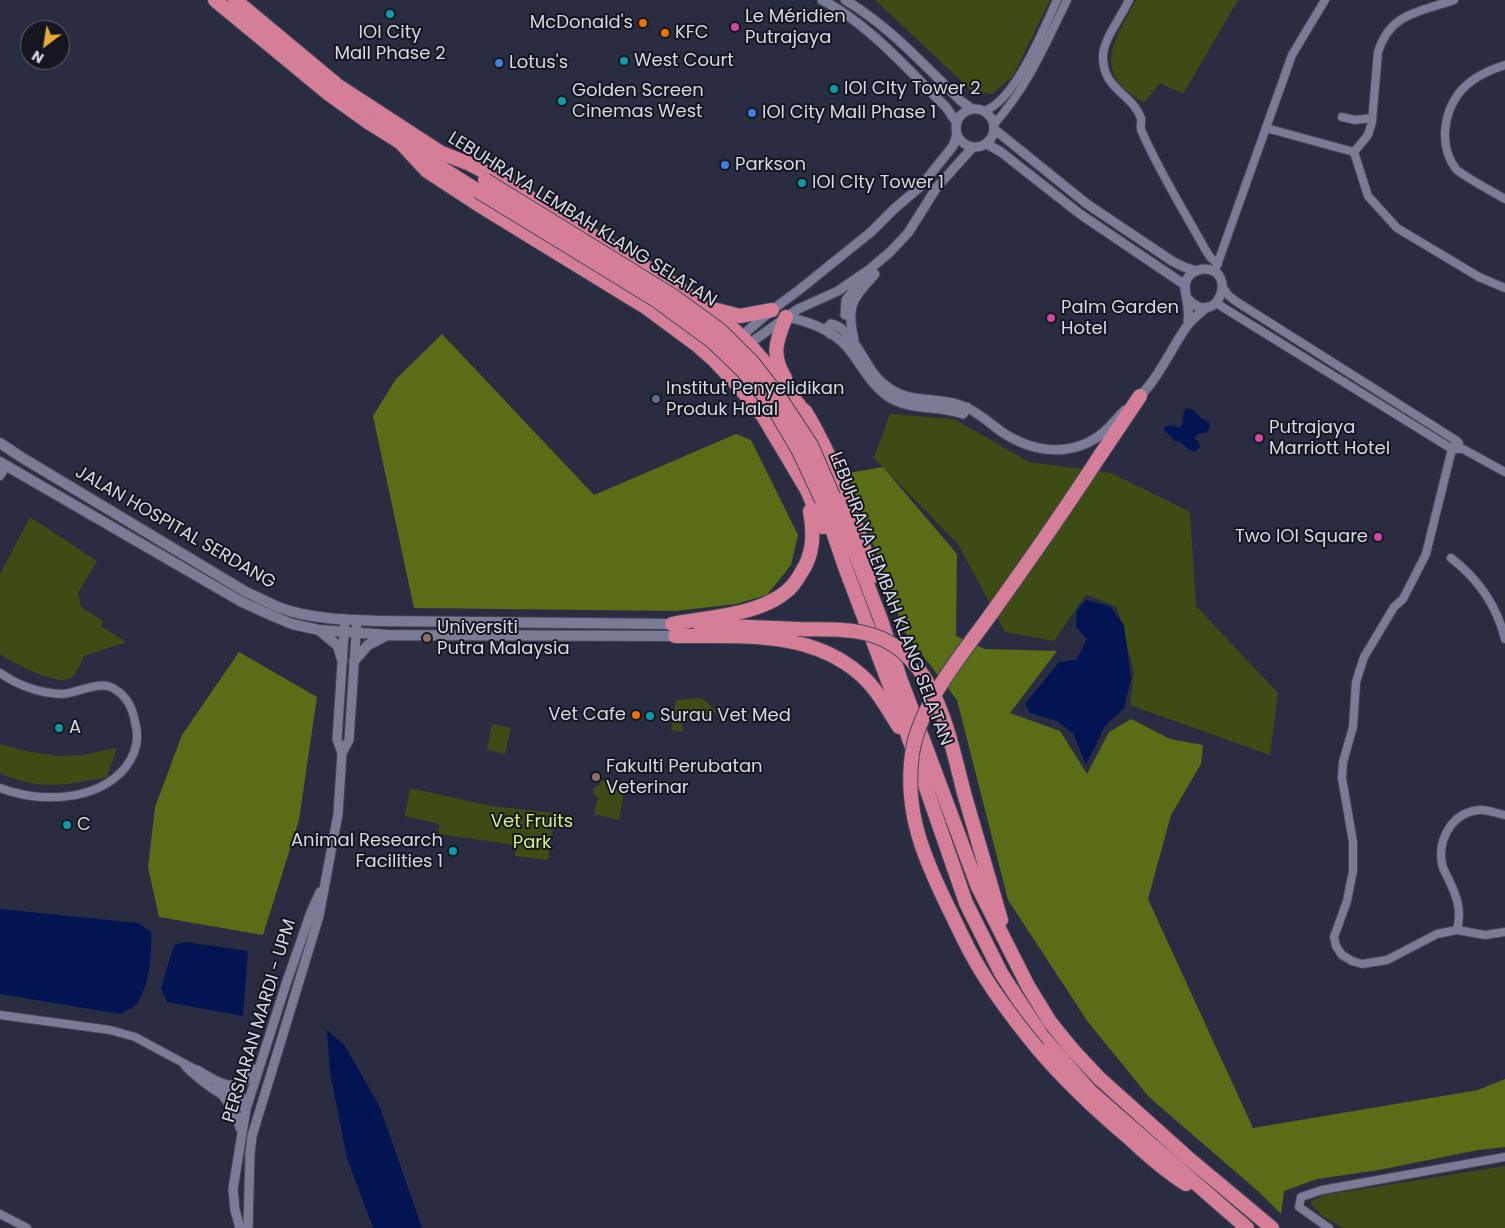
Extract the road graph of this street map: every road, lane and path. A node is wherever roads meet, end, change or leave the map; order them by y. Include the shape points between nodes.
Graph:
1 (215, 0) edge
2 (234, 0) edge
3 (822, 0) edge
4 (845, 0) edge
5 (1057, 0) edge
6 (1067, 0) edge
7 (1129, 0) edge
8 (1325, 0) edge
9 (1454, 0) edge
10 (1505, 65) edge
11 (972, 109) junction
12 (984, 111) junction
13 (1342, 117) dead end
14 (1372, 118) junction
15 (957, 123) junction
16 (994, 126) junction
17 (1266, 128) junction
18 (957, 135) junction
19 (401, 143) junction
20 (987, 144) junction
21 (973, 147) junction
22 (440, 152) junction
23 (1354, 152) junction
24 (482, 186) junction
25 (1505, 199) edge
26 (1216, 268) junction
27 (1196, 270) junction
28 (873, 272) junction
29 (1185, 285) junction
30 (1223, 288) junction
31 (1505, 288) edge
32 (1187, 298) junction
33 (702, 304) junction
34 (1216, 304) junction
35 (1207, 307) junction
36 (772, 310) junction
37 (786, 317) junction
38 (1188, 324) junction
39 (830, 334) junction
40 (849, 335) junction
41 (745, 340) junction
42 (855, 345) junction
43 (718, 364) junction
44 (872, 378) junction
45 (1140, 396) junction
46 (810, 419) junction
47 (1457, 441) junction
48 (0, 443) edge
49 (1452, 449) junction
50 (1463, 449) junction
51 (3, 465) edge
52 (1505, 472) edge
53 (0, 476) edge
54 (807, 490) junction
55 (828, 498) junction
56 (1451, 558) dead end
57 (845, 567) junction
58 (344, 619) junction
59 (357, 620) junction
60 (881, 620) junction
61 (319, 630) junction
62 (673, 630) junction
63 (344, 633) junction
64 (356, 634) junction
65 (388, 635) junction
66 (1505, 639) edge
67 (342, 659) junction
68 (354, 660) junction
69 (0, 674) edge
70 (910, 742) junction
71 (342, 753) junction
72 (0, 788) edge
73 (1505, 815) edge
74 (324, 886) junction
75 (1457, 930) junction
76 (1505, 932) edge
77 (1011, 954) junction
78 (0, 1015) edge
79 (182, 1063) junction
80 (260, 1064) junction
81 (197, 1070) junction
82 (224, 1097) junction
83 (264, 1097) junction
84 (248, 1105) junction
85 (256, 1123) junction
86 (242, 1134) junction
87 (1505, 1157) edge
88 (1221, 1206) junction
89 (0, 1214) edge
90 (27, 1228) edge
91 (240, 1228) edge
92 (248, 1228) edge
93 (1247, 1228) edge
94 (1272, 1228) edge
95 (1329, 1228) edge

1 - 19 highway, LEBUHRAYA LEMBAH KLANG SELATAN via 329,94
2 - 22 highway, LEBUHRAYA LEMBAH KLANG SELATAN via 337,84
3 - 15 street via 858,23 946,107
4 - 11 street via 886,30
5 - 12 street via 1017,82 1008,94
6 - 16 street via 1026,83
7 - 26 street via 1103,53 1105,72 1114,88 1142,119 1140,130
8 - 17 street via 1292,54
9 - 14 street via 1406,16 1387,32 1378,52
10 - 25 street via 1479,76 1460,93 1446,119 1444,145 1456,169
11 - 12 street
11 - 15 street
12 - 16 street
13 - 14 street via 1355,120
14 - 23 street via 1368,135
15 - 18 street
16 - 20 street
16 - 27 street via 1087,204 1184,267
17 - 23 street
17 - 26 street
18 - 21 street via 963,143
18 - 36 street via 953,146 922,186 871,232
19 - 24 highway, LEBUHRAYA LEMBAH KLANG SELATAN
19 - 43 highway via 427,171 647,308
20 - 21 street
20 - 29 street via 1080,214
21 - 28 street via 937,187 908,233
22 - 24 highway, LEBUHRAYA LEMBAH KLANG SELATAN
22 - 33 highway via 478,168 540,202
23 - 31 street via 1368,196 1397,228 1479,277
24 - 55 highway, LEBUHRAYA LEMBAH KLANG SELATAN, bridge via 672,296 721,331 753,363 811,445
26 - 27 street
26 - 30 street
27 - 29 street via 1188,276
28 - 37 street
28 - 40 street via 846,300 844,314
28 - 42 street via 850,308
29 - 32 street
30 - 34 street
30 - 47 street via 1237,302
32 - 35 street via 1198,307
32 - 38 street
33 - 36 highway via 740,316
33 - 41 highway
34 - 35 street
34 - 49 street
35 - 38 street
36 - 41 street
37 - 39 street via 808,322
37 - 41 street
37 - 46 highway via 778,338 776,360
38 - 45 street
39 - 40 street via 828,327 834,324
39 - 44 street via 846,347
40 - 42 street
41 - 43 street
41 - 46 highway
42 - 44 street
43 - 54 highway via 763,416
44 - 45 street via 892,391 914,399 956,403 1021,442 1048,450 1062,450 1089,442 1104,432
45 - 88 highway, bridge via 926,710 912,753 912,809 928,867 982,972 1010,1015 1088,1103 1170,1174
46 - 60 highway via 858,526 876,586
47 - 49 street
47 - 50 street
48 - 58 main road, JALAN HOSPITAL SERDANG via 246,592 295,612
49 - 50 street
49 - 75 street via 1426,554 1403,599 1394,607 1364,657 1356,682 1353,727 1342,778 1353,842 1353,871 1347,901 1334,937 1342,955 1362,964 1387,960 1437,934
50 - 52 street
51 - 53 street
51 - 61 main road, JALAN HOSPITAL SERDANG via 242,602 292,624
54 - 57 highway via 831,546
54 - 62 highway via 812,548 792,587 757,607
55 - 57 highway, LEBUHRAYA LEMBAH KLANG SELATAN
55 - 60 highway, LEBUHRAYA LEMBAH KLANG SELATAN
56 - 66 street via 1479,584
57 - 70 highway, LEBUHRAYA LEMBAH KLANG SELATAN
58 - 59 main road, JALAN HOSPITAL SERDANG
58 - 63 street, PERSIARAN MARDI - UPM
59 - 62 main road, JALAN HOSPITAL SERDANG
59 - 64 street, PERSIARAN MARDI - UPM
60 - 77 highway, LEBUHRAYA LEMBAH KLANG SELATAN via 978,887
61 - 63 main road, JALAN HOSPITAL SERDANG
61 - 67 main road via 338,646
62 - 65 main road, JALAN HOSPITAL SERDANG
62 - 70 highway via 776,638 810,645 838,658 862,675 876,691
62 - 77 highway, bridge via 798,629 864,633 901,651 923,675 939,706
63 - 64 main road, JALAN HOSPITAL SERDANG
63 - 67 street, PERSIARAN MARDI - UPM
64 - 65 main road, JALAN HOSPITAL SERDANG
64 - 68 street, PERSIARAN MARDI - UPM
65 - 68 main road via 368,644
67 - 71 street, PERSIARAN MARDI - UPM via 337,739
68 - 71 street, PERSIARAN MARDI - UPM via 349,740
69 - 72 street via 38,692 62,694 104,685 114,688 133,712 138,738 131,761 112,781 83,794 44,797
70 - 88 highway, LEBUHRAYA LEMBAH KLANG SELATAN via 966,903 1001,973 1042,1036 1091,1092
71 - 74 street, PERSIARAN MARDI - UPM via 338,814
73 - 75 street via 1472,811 1449,826 1445,834 1442,864 1460,908
74 - 80 street, PERSIARAN MARDI - UPM via 311,912
74 - 83 street, PERSIARAN MARDI - UPM via 319,916
75 - 76 street via 1485,935
77 - 94 highway, LEBUHRAYA LEMBAH KLANG SELATAN via 1050,1022 1099,1078
78 - 79 street via 110,1030 135,1037
79 - 81 street
79 - 82 street
80 - 81 street via 248,1079 237,1085 224,1086
80 - 84 street, PERSIARAN MARDI - UPM
81 - 84 street
82 - 84 street
82 - 86 street via 238,1116
83 - 84 street
83 - 85 street, PERSIARAN MARDI - UPM
84 - 85 street
84 - 86 street, PERSIARAN MARDI - UPM
85 - 92 street, PERSIARAN MARDI - UPM via 250,1154
86 - 91 street, PERSIARAN MARDI - UPM via 234,1189
87 - 95 street via 1322,1190 1301,1198 1299,1207
88 - 93 highway, LEBUHRAYA LEMBAH KLANG SELATAN
89 - 90 street

